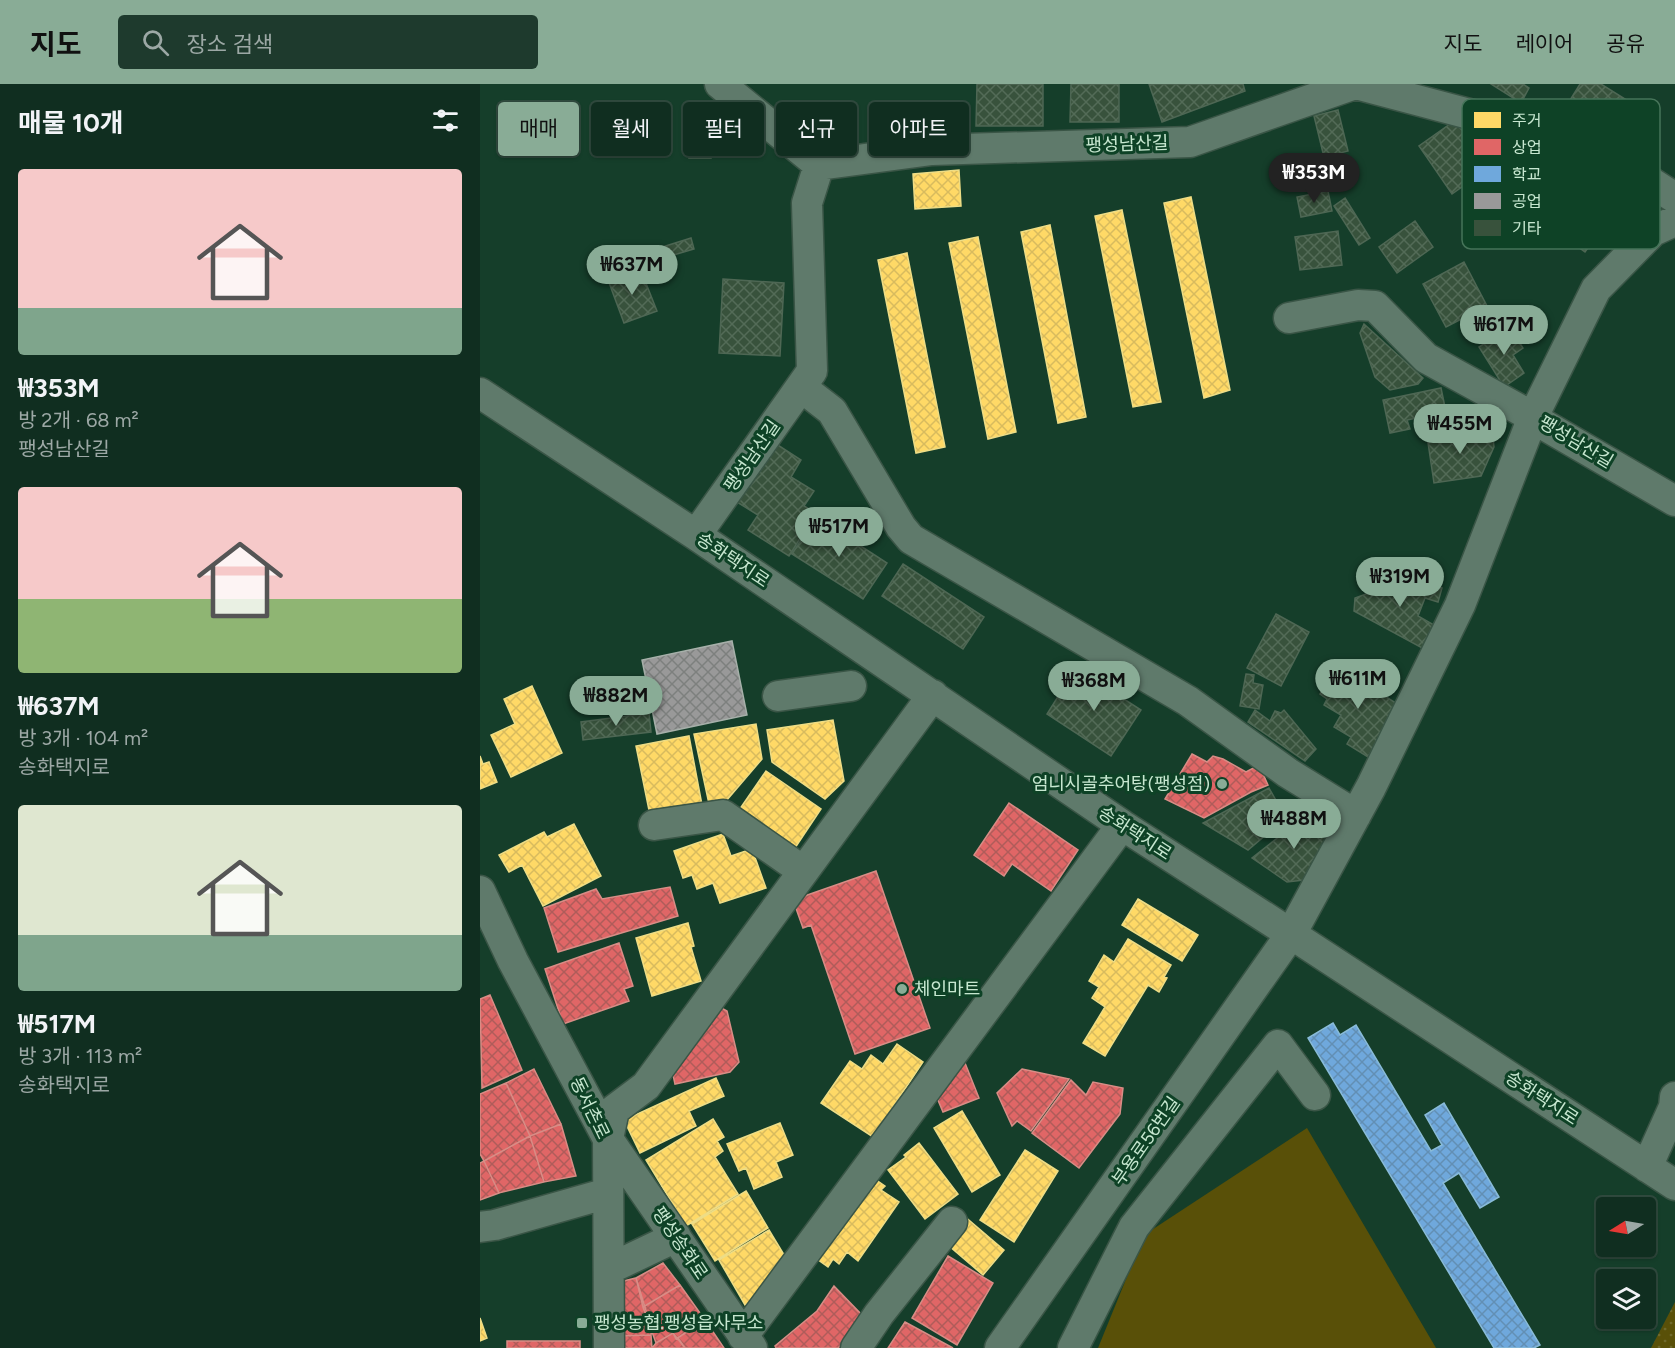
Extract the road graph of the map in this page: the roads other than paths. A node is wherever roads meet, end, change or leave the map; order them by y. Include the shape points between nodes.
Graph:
1 (720, 84) edge
2 (1356, 84) edge
3 (1462, 112) edge
4 (819, 165) junction
5 (1660, 188) edge
6 (1675, 198) edge
7 (1675, 221) edge
8 (1660, 228) edge
9 (1635, 249) edge
10 (1289, 318) dead end
11 (801, 387) junction
12 (480, 393) edge
13 (1533, 417) junction
14 (1675, 501) edge
15 (696, 535) junction
16 (851, 686) dead end
17 (933, 695) junction
18 (778, 696) dead end
19 (1356, 815) junction
20 (654, 825) dead end
21 (1122, 825) junction
22 (803, 871) junction
23 (480, 891) edge
24 (1291, 933) junction
25 (1315, 1095) dead end
26 (1675, 1104) edge
27 (608, 1138) junction
28 (1647, 1167) junction
29 (1675, 1185) edge
30 (608, 1193) junction
31 (952, 1222) dead end
32 (480, 1227) edge
33 (676, 1238) junction
34 (609, 1269) junction
35 (748, 1342) edge
36 (609, 1348) edge
37 (856, 1348) edge
38 (1000, 1348) edge
39 (1073, 1348) edge

1 - 4 street
2 - 3 street, 팽성남산길
2 - 4 street, 팽성남산길 via 1190,142 932,150
4 - 11 street, 팽성남산길 via 807,203 812,371
5 - 6 street, 팽성남산길
7 - 8 street, 부용로56번길
9 - 13 street, 부용로56번길 via 1596,289
10 - 13 street, 팽성남산길 via 1358,305 1375,306 1426,358
11 - 15 street, 팽성남산길
11 - 19 street via 832,411 911,539 1188,701 1288,773
12 - 15 street, 송화택지로
13 - 14 street, 팽성남산길
13 - 19 street, 부용로56번길 via 1460,605
15 - 17 street, 송화택지로
16 - 18 street
17 - 21 street, 송화택지로
17 - 22 street
19 - 24 street, 부용로56번길
20 - 22 street via 723,815
21 - 24 street, 송화택지로
21 - 35 street
22 - 27 street via 646,1086 614,1110
23 - 27 street, 동서촌로
24 - 28 street, 송화택지로
24 - 38 street, 부용로56번길
25 - 39 street via 1278,1045 1134,1227
26 - 28 street
27 - 30 street, 동서촌로
27 - 33 street, 팽성송화로
28 - 29 street, 송화택지로
30 - 32 street
30 - 34 street, 동서촌로
31 - 37 street
33 - 34 street
33 - 35 street, 팽성송화로
34 - 36 street, 동서촌로

